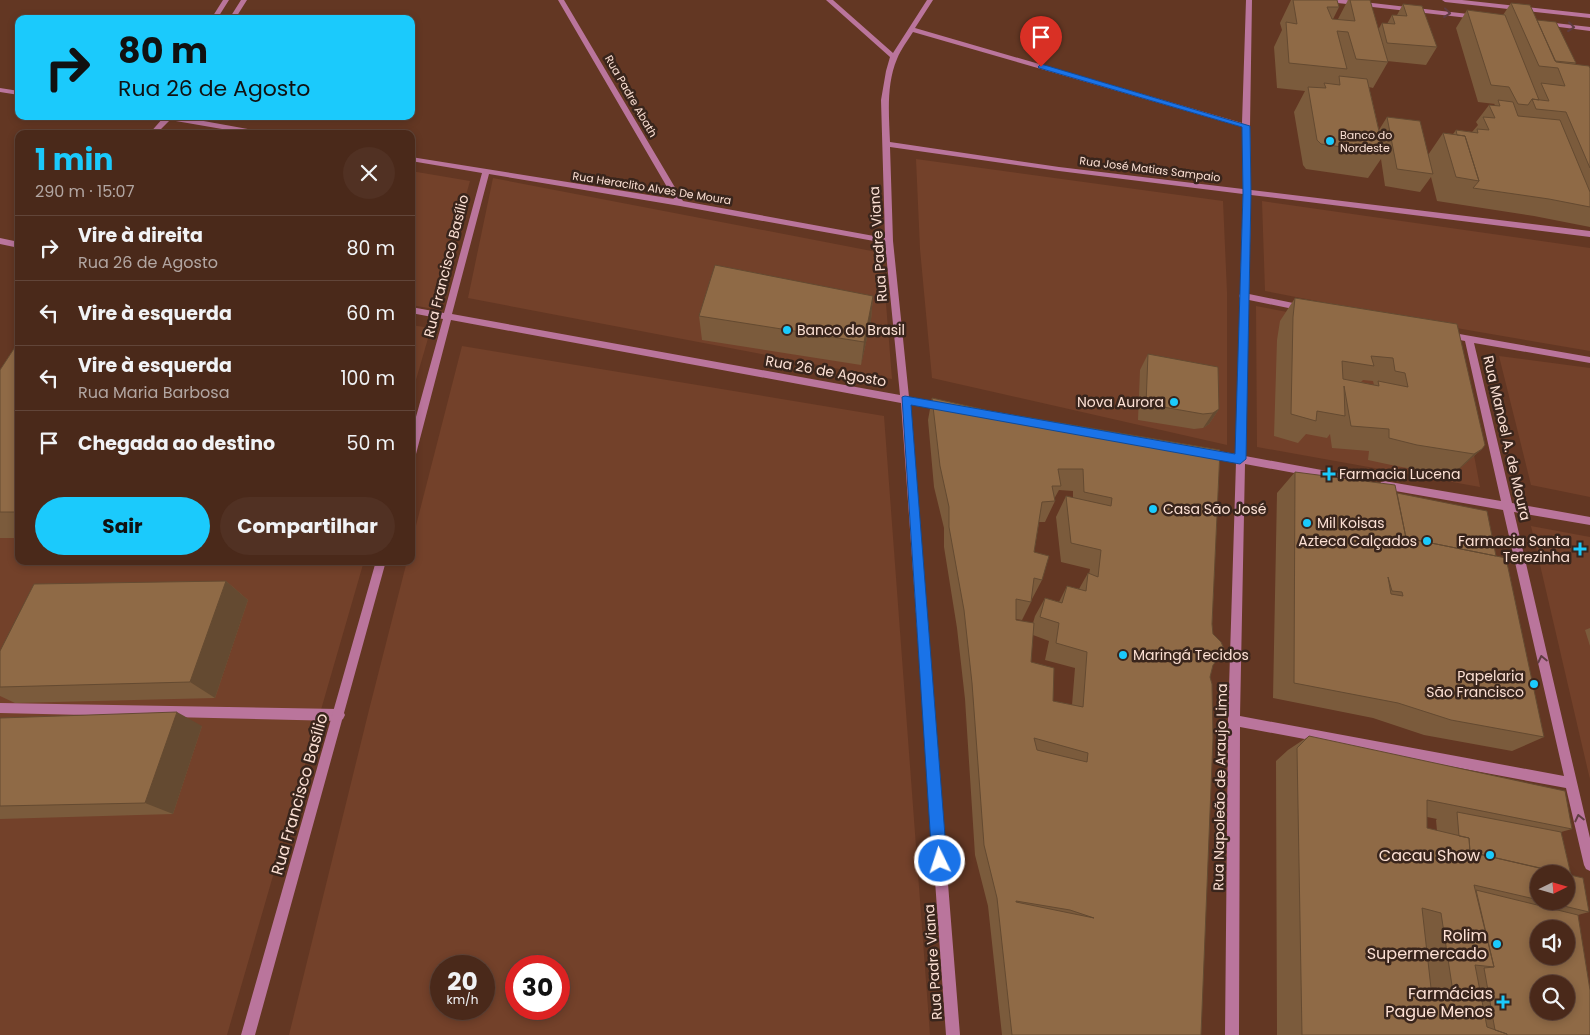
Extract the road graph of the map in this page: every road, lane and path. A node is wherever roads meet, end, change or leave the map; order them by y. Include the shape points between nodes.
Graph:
1 (226, 0) edge
2 (244, 0) edge
3 (561, 0) edge
4 (829, 0) edge
5 (930, 0) edge
6 (1249, 0) edge
7 (1329, 0) edge
8 (1445, 0) edge
9 (1546, 11) junction
10 (217, 15) edge
11 (235, 15) edge
12 (1590, 16) edge
13 (1485, 18) edge
14 (1542, 24) edge
15 (1551, 25) junction
16 (1590, 28) edge
17 (911, 29) junction
18 (1555, 33) edge
19 (894, 57) junction
20 (0, 90) edge
21 (15, 92) edge
22 (163, 120) edge
23 (188, 120) edge
24 (1246, 126) junction
25 (155, 130) edge
26 (243, 130) edge
27 (887, 144) junction
28 (415, 160) edge
29 (486, 172) junction
30 (1247, 193) junction
31 (680, 203) junction
32 (1590, 234) edge
33 (0, 241) edge
34 (889, 241) junction
35 (15, 244) edge
36 (1243, 296) junction
37 (1309, 309) edge
38 (415, 311) edge
39 (450, 316) junction
40 (1441, 334) edge
41 (1469, 339) junction
42 (1590, 360) edge
43 (905, 400) junction
44 (953, 408) edge
45 (415, 440) edge
46 (1192, 451) edge
47 (1240, 459) junction
48 (1507, 508) junction
49 (1590, 521) edge
50 (380, 565) edge
51 (0, 708) edge
52 (339, 715) junction
53 (1234, 720) junction
54 (1572, 784) junction
55 (1590, 865) edge
56 (248, 1035) edge
57 (953, 1035) edge
58 (1232, 1035) edge

1 - 10 street
2 - 11 street
3 - 31 street, Rua Padre Abath
4 - 19 street
5 - 17 street, Rua Padre Viana
6 - 24 street, Rua Napoleão de Araujo Lima
7 -> 13 street
8 - 9 street
9 - 12 street
9 - 15 street
14 - 15 street
15 -> 16 street
15 - 18 street
17 - 19 street, Rua Padre Viana
17 - 24 street
19 - 27 street, Rua Padre Viana via 886,85
20 - 21 street
22 - 25 street
23 - 26 street
24 - 30 street, Rua Napoleão de Araujo Lima
27 - 30 street, Rua José Matias Sampaio
27 - 34 street, Rua Padre Viana
28 - 29 street, Rua Heraclito Alves De Moura
29 - 31 street, Rua Heraclito Alves De Moura
29 - 39 street, Rua Francisco Basílio
30 - 32 street, Rua José Matias Sampaio
30 - 36 street, Rua Napoleão de Araujo Lima
31 - 34 street, Rua Heraclito Alves De Moura
33 - 35 street
34 - 43 street, Rua Padre Viana
36 - 37 street
36 - 47 street, Rua Napoleão de Araujo Lima
38 - 39 street, Rua 26 de Agosto
39 - 43 street, Rua 26 de Agosto
39 - 45 street, Rua Francisco Basílio
40 - 41 street
41 - 42 street
41 - 48 street, Rua Manoel A. de Moura
43 - 44 street, Rua 26 de Agosto
43 - 57 street, Rua Padre Viana
46 - 47 street
47 - 48 street
47 - 53 street, Rua Napoleão de Araujo Lima
48 - 49 street
54 -> 48 street, Rua Manoel A. de Moura
50 - 52 street, Rua Francisco Basílio
51 - 52 street
52 - 56 street, Rua Francisco Basílio
53 - 54 street
53 - 58 street, Rua Napoleão de Araujo Lima
55 -> 54 street, Rua Manoel A. de Moura

